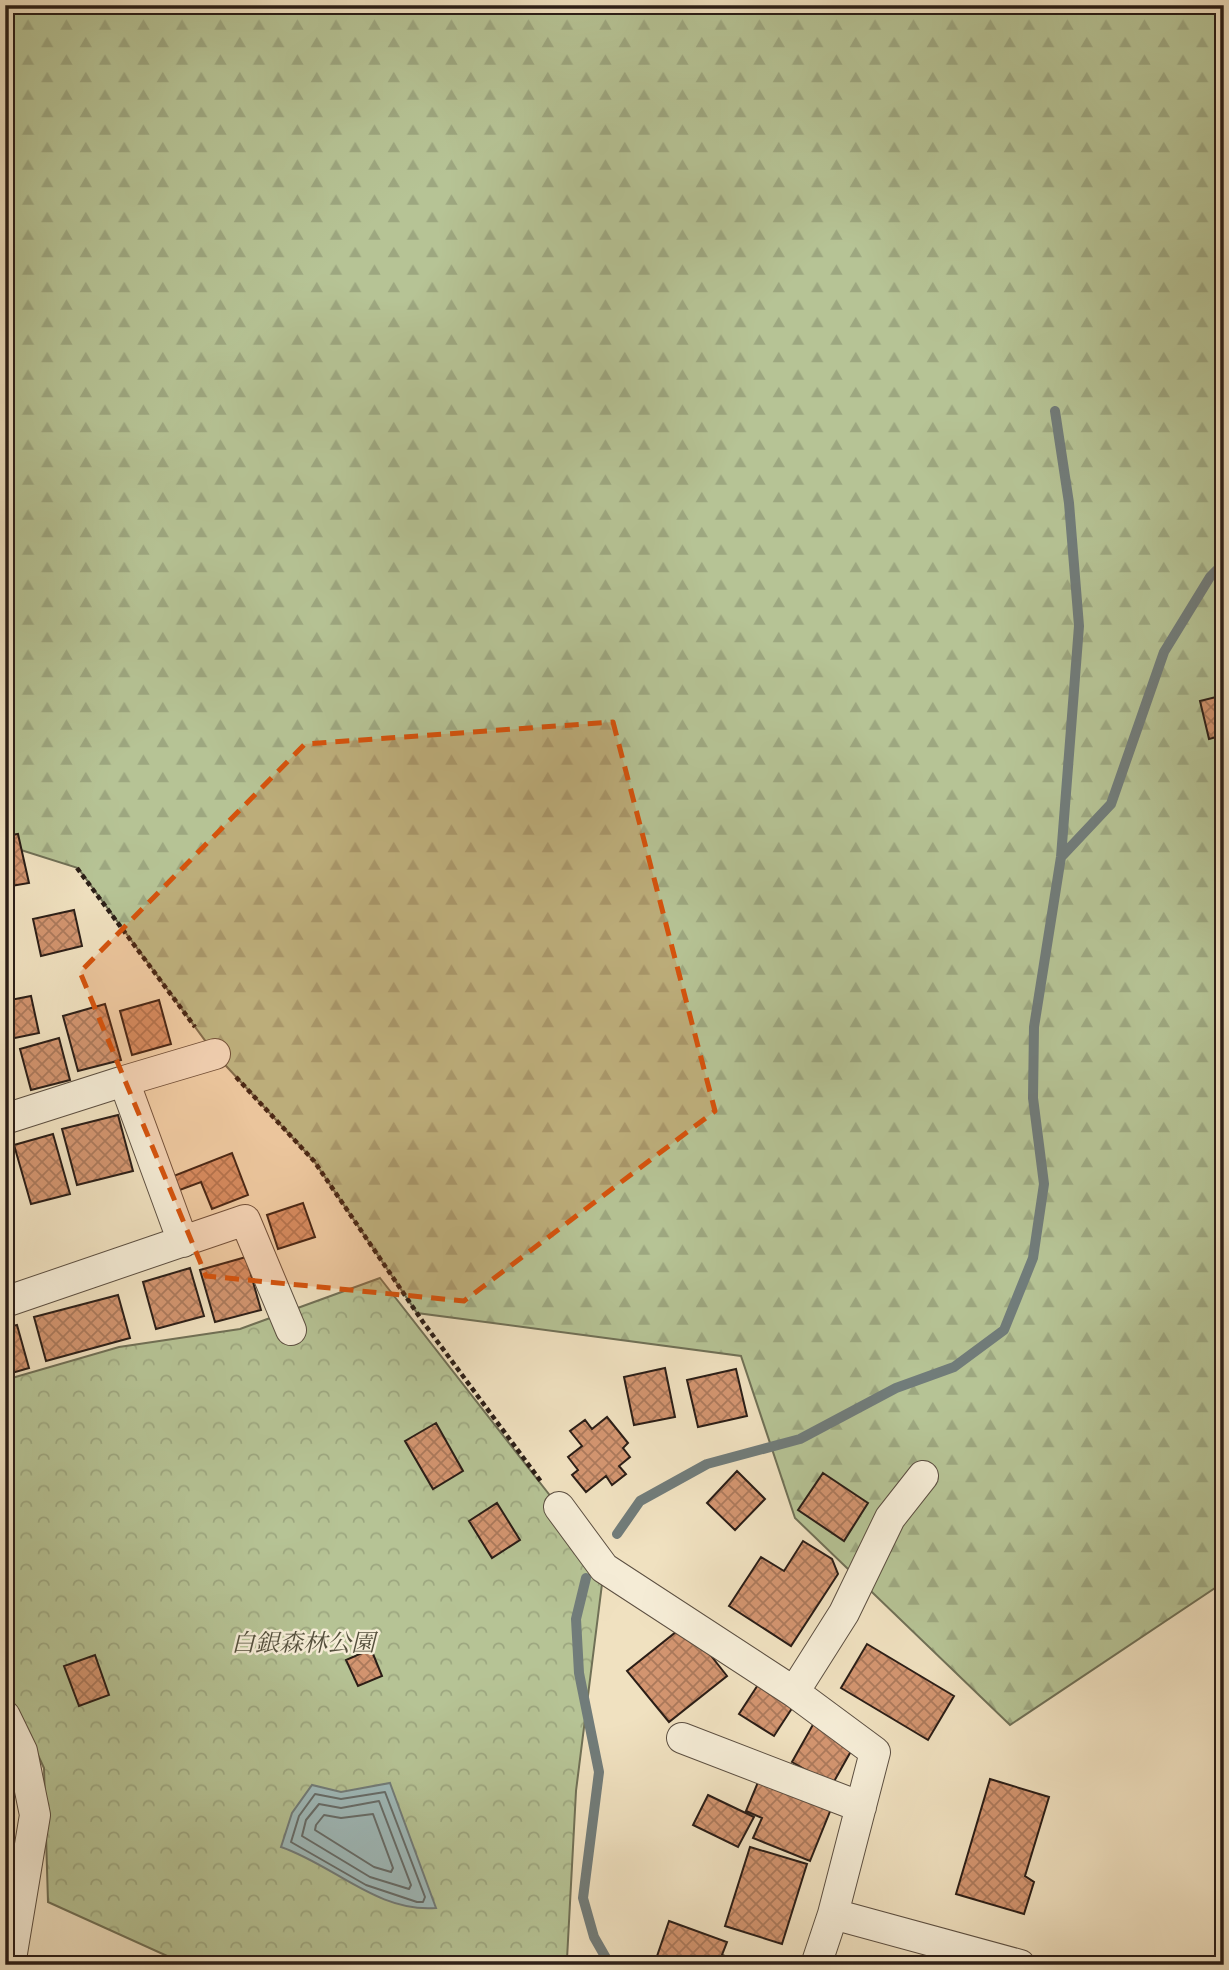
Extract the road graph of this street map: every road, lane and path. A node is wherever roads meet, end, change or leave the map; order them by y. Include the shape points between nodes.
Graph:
1 (78, 868) dead end
2 (215, 1054) junction
3 (124, 1081) junction
4 (5, 1119) edge
5 (183, 1242) junction
6 (5, 1302) edge
7 (291, 1329) dead end
8 (923, 1476) dead end
9 (559, 1507) joint
10 (794, 1692) junction
11 (5, 1716) edge
12 (682, 1738) dead end
13 (861, 1807) junction
14 (833, 1914) junction
15 (10, 1965) edge
16 (816, 1965) edge
17 (1020, 1965) edge

1 - 2 path
2 - 3 street
2 - 9 path via 314,1161 423,1322
3 - 4 street
3 - 5 street
5 - 6 street
5 - 7 street via 246,1220
8 - 10 street via 890,1518 844,1613
9 - 10 street via 604,1568
10 - 13 street via 875,1752
11 - 15 street via 22,1751 35,1815
12 - 13 street
13 - 14 street
14 - 16 street
14 - 17 street

